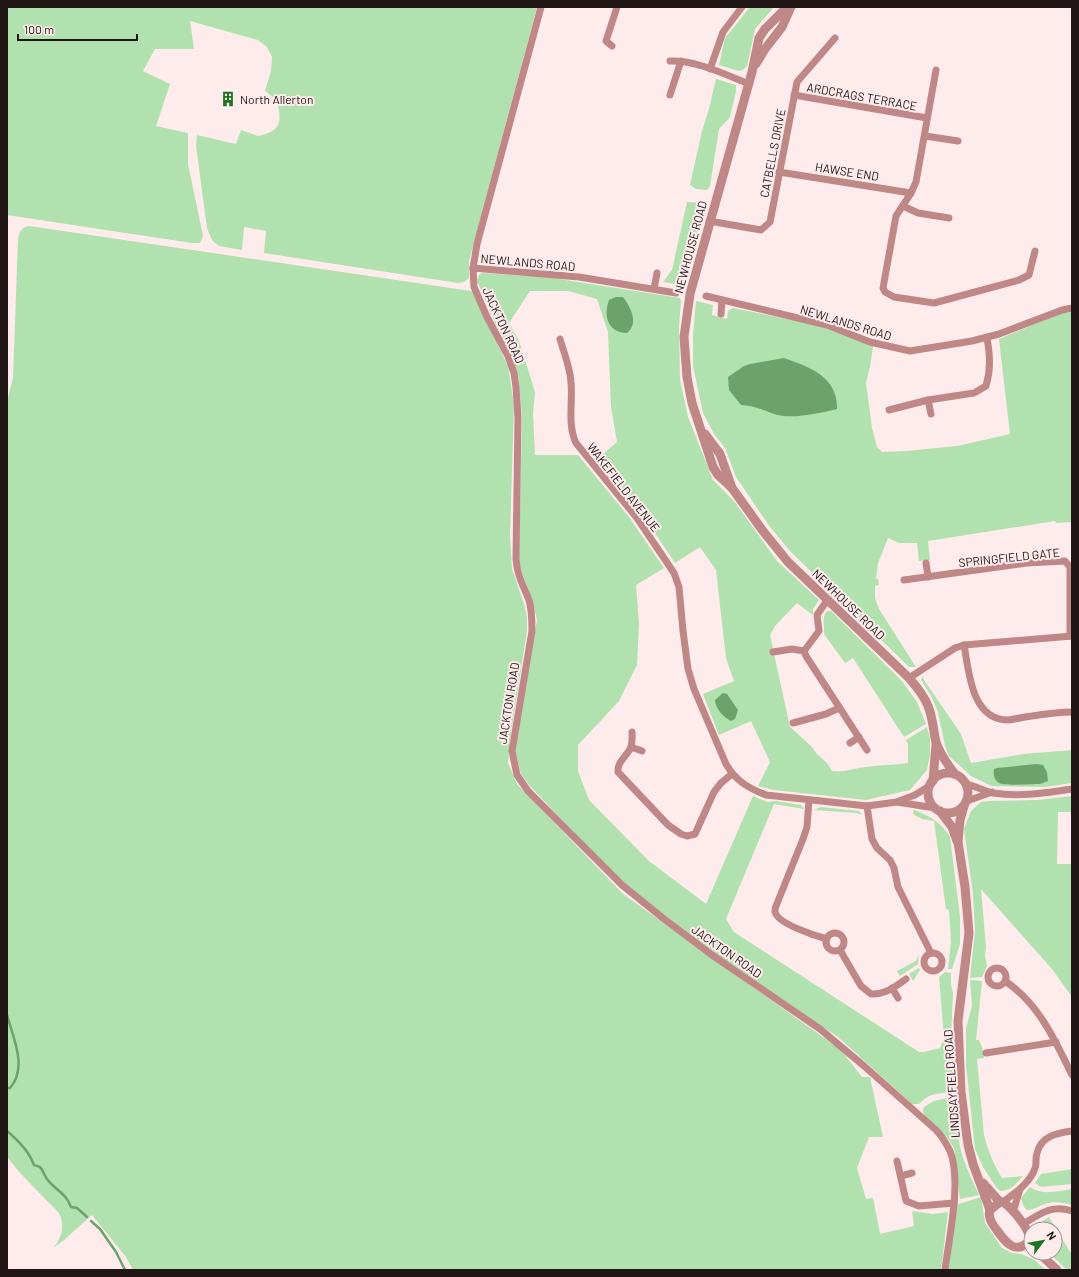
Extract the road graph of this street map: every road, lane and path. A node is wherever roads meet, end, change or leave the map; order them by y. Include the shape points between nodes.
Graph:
1 (541, 7) edge
2 (617, 7) edge
3 (742, 7) edge
4 (787, 7) edge
5 (791, 7) edge
6 (835, 38) dead end
7 (612, 46) dead end
8 (670, 61) dead end
9 (681, 61) junction
10 (710, 69) junction
11 (936, 70) dead end
12 (752, 72) junction
13 (749, 84) junction
14 (670, 95) dead end
15 (794, 95) junction
16 (927, 118) junction
17 (925, 136) junction
18 (958, 141) dead end
19 (779, 172) junction
20 (911, 192) junction
21 (903, 206) junction
22 (949, 218) dead end
23 (709, 221) junction
24 (1035, 251) dead end
25 (473, 268) junction
26 (657, 273) dead end
27 (654, 289) junction
28 (676, 293) dead end
29 (706, 296) dead end
30 (722, 300) junction
31 (1072, 308) edge
32 (720, 314) dead end
33 (987, 338) junction
34 (560, 339) dead end
35 (928, 400) junction
36 (889, 410) dead end
37 (931, 414) dead end
38 (926, 563) dead end
39 (928, 577) junction
40 (904, 580) dead end
41 (828, 600) junction
42 (1071, 636) edge
43 (964, 645) junction
44 (804, 651) junction
45 (773, 652) dead end
46 (909, 678) junction
47 (839, 708) junction
48 (1072, 712) edge
49 (793, 723) dead end
50 (632, 732) dead end
51 (859, 737) junction
52 (850, 743) dead end
53 (936, 743) junction
54 (631, 747) junction
55 (867, 750) dead end
56 (642, 752) dead end
57 (732, 774) junction
58 (955, 774) junction
59 (932, 783) junction
60 (966, 784) junction
61 (1072, 789) edge
62 (992, 792) junction
63 (809, 800) junction
64 (897, 802) junction
65 (965, 804) junction
66 (867, 806) junction
67 (937, 810) junction
68 (958, 842) junction
69 (827, 939) junction
70 (840, 950) junction
71 (930, 953) dead end
72 (906, 978) dead end
73 (1005, 982) dead end
74 (892, 988) junction
75 (898, 998) dead end
76 (1056, 1042) junction
77 (986, 1053) dead end
78 (1072, 1075) edge
79 (1072, 1130) edge
80 (898, 1161) dead end
81 (912, 1173) dead end
82 (901, 1176) junction
83 (980, 1179) junction
84 (1020, 1189) junction
85 (1002, 1202) junction
86 (954, 1203) junction
87 (990, 1210) junction
88 (1072, 1211) edge
89 (1013, 1212) junction
90 (1028, 1221) edge
91 (1023, 1224) edge
92 (1023, 1246) edge
93 (1047, 1261) edge
94 (944, 1270) edge
95 (1057, 1270) edge

1 - 25 street, JACKTON ROAD via 481,228
2 - 7 street via 606,41
3 - 10 street via 723,32
4 - 12 street, NEWHOUSE ROAD via 761,34
5 - 12 street, NEWHOUSE ROAD via 782,27
6 - 15 street, CATBELLS DRIVE via 797,82
8 - 9 street
9 - 10 street
9 - 14 street
10 - 13 street
11 - 16 street
12 - 13 street, NEWHOUSE ROAD
13 - 23 street, NEWHOUSE ROAD
15 - 16 street, ARDCRAGS TERRACE
15 - 19 street, CATBELLS DRIVE
16 - 17 street
17 - 18 street
17 - 20 street via 916,182
19 - 20 street, HAWSE END
19 - 23 street, CATBELLS DRIVE via 770,222 764,228 761,230
20 - 21 street
21 - 22 street via 918,213
21 - 24 street via 896,216 883,288 885,292 894,296 934,303 1019,280 1029,275
23 - 41 street, NEWHOUSE ROAD via 690,294 684,337 692,403 720,478 732,488 762,531 788,562
25 - 27 street, NEWLANDS ROAD via 579,277
25 - 86 street, JACKTON ROAD via 474,287 514,373 518,402 516,559 517,571 529,601 532,631 512,751 521,783 622,885 706,951 820,1029 936,1130 946,1143 952,1159
26 - 27 street
27 - 28 street, NEWLANDS ROAD
29 - 30 street, NEWLANDS ROAD
30 - 32 street
30 - 33 street, NEWLANDS ROAD via 827,325 870,342 910,351
31 - 33 street, NEWLANDS ROAD
33 - 35 street via 990,357 986,386 974,393
34 - 57 street, WAKEFIELD AVENUE via 570,372 572,435 576,444 637,518 674,573 679,587 688,669 694,689
35 - 36 street
35 - 37 street
38 - 39 street
39 - 40 street, SPRINGFIELD GATE
39 - 42 street, SPRINGFIELD GATE via 1027,564 1067,562 1070,567
41 - 44 street via 817,615 819,631
41 - 46 street, NEWHOUSE ROAD
42 - 43 street
43 - 46 street via 950,651
43 - 48 street via 973,692 980,706 992,716 1008,720
44 - 45 street via 792,649
44 - 47 street
46 - 53 street, NEWHOUSE ROAD via 928,705
47 - 49 street
47 - 51 street
50 - 54 street
51 - 52 street
51 - 55 street
53 - 58 street, NEWHOUSE ROAD via 944,760
53 - 59 street, NEWHOUSE ROAD
54 - 56 street
54 - 57 street via 619,763 618,772 668,825 687,836 695,834 714,792 720,783
57 - 63 street, WAKEFIELD AVENUE via 751,790 766,795
58 - 59 street via 937,777
58 - 60 street
59 - 64 street, WAKEFIELD AVENUE via 915,795
59 - 67 street via 929,796
60 - 62 street
60 - 65 street via 968,792
61 - 62 street via 1045,794
62 - 65 street
63 - 66 street, WAKEFIELD AVENUE
63 - 69 street via 807,827 775,912 800,931
64 - 66 street, WAKEFIELD AVENUE
64 - 67 street, WAKEFIELD AVENUE
65 - 67 street via 960,810 951,813
65 - 68 street, LINDSAYFIELD ROAD via 960,820
66 - 71 street via 872,838 877,848 890,860 898,887
67 - 68 street, LINDSAYFIELD ROAD via 952,827
68 - 83 street, LINDSAYFIELD ROAD via 969,933 958,1021 961,1092 968,1145
69 - 70 street via 830,949
69 - 70 street via 834,934 840,935 844,942
70 - 74 street via 867,992 877,995
72 - 74 street
73 - 76 street via 1028,1001 1047,1025
74 - 75 street
76 - 77 street
76 - 78 street
79 - 84 street via 1048,1136 1037,1152 1035,1168
80 - 82 street
81 - 82 street
82 - 86 street via 906,1201 909,1203 919,1206
83 - 85 street, LINDSAYFIELD ROAD
83 - 87 street, LINDSAYFIELD ROAD
84 - 85 street
84 - 89 street
85 - 87 street
85 - 89 street, LINDSAYFIELD ROAD
86 - 94 street, JACKTON ROAD
87 - 92 street, LINDSAYFIELD ROAD via 991,1222 1007,1243 1015,1247
88 - 90 street via 1054,1208
89 - 91 street, LINDSAYFIELD ROAD
93 - 95 street

